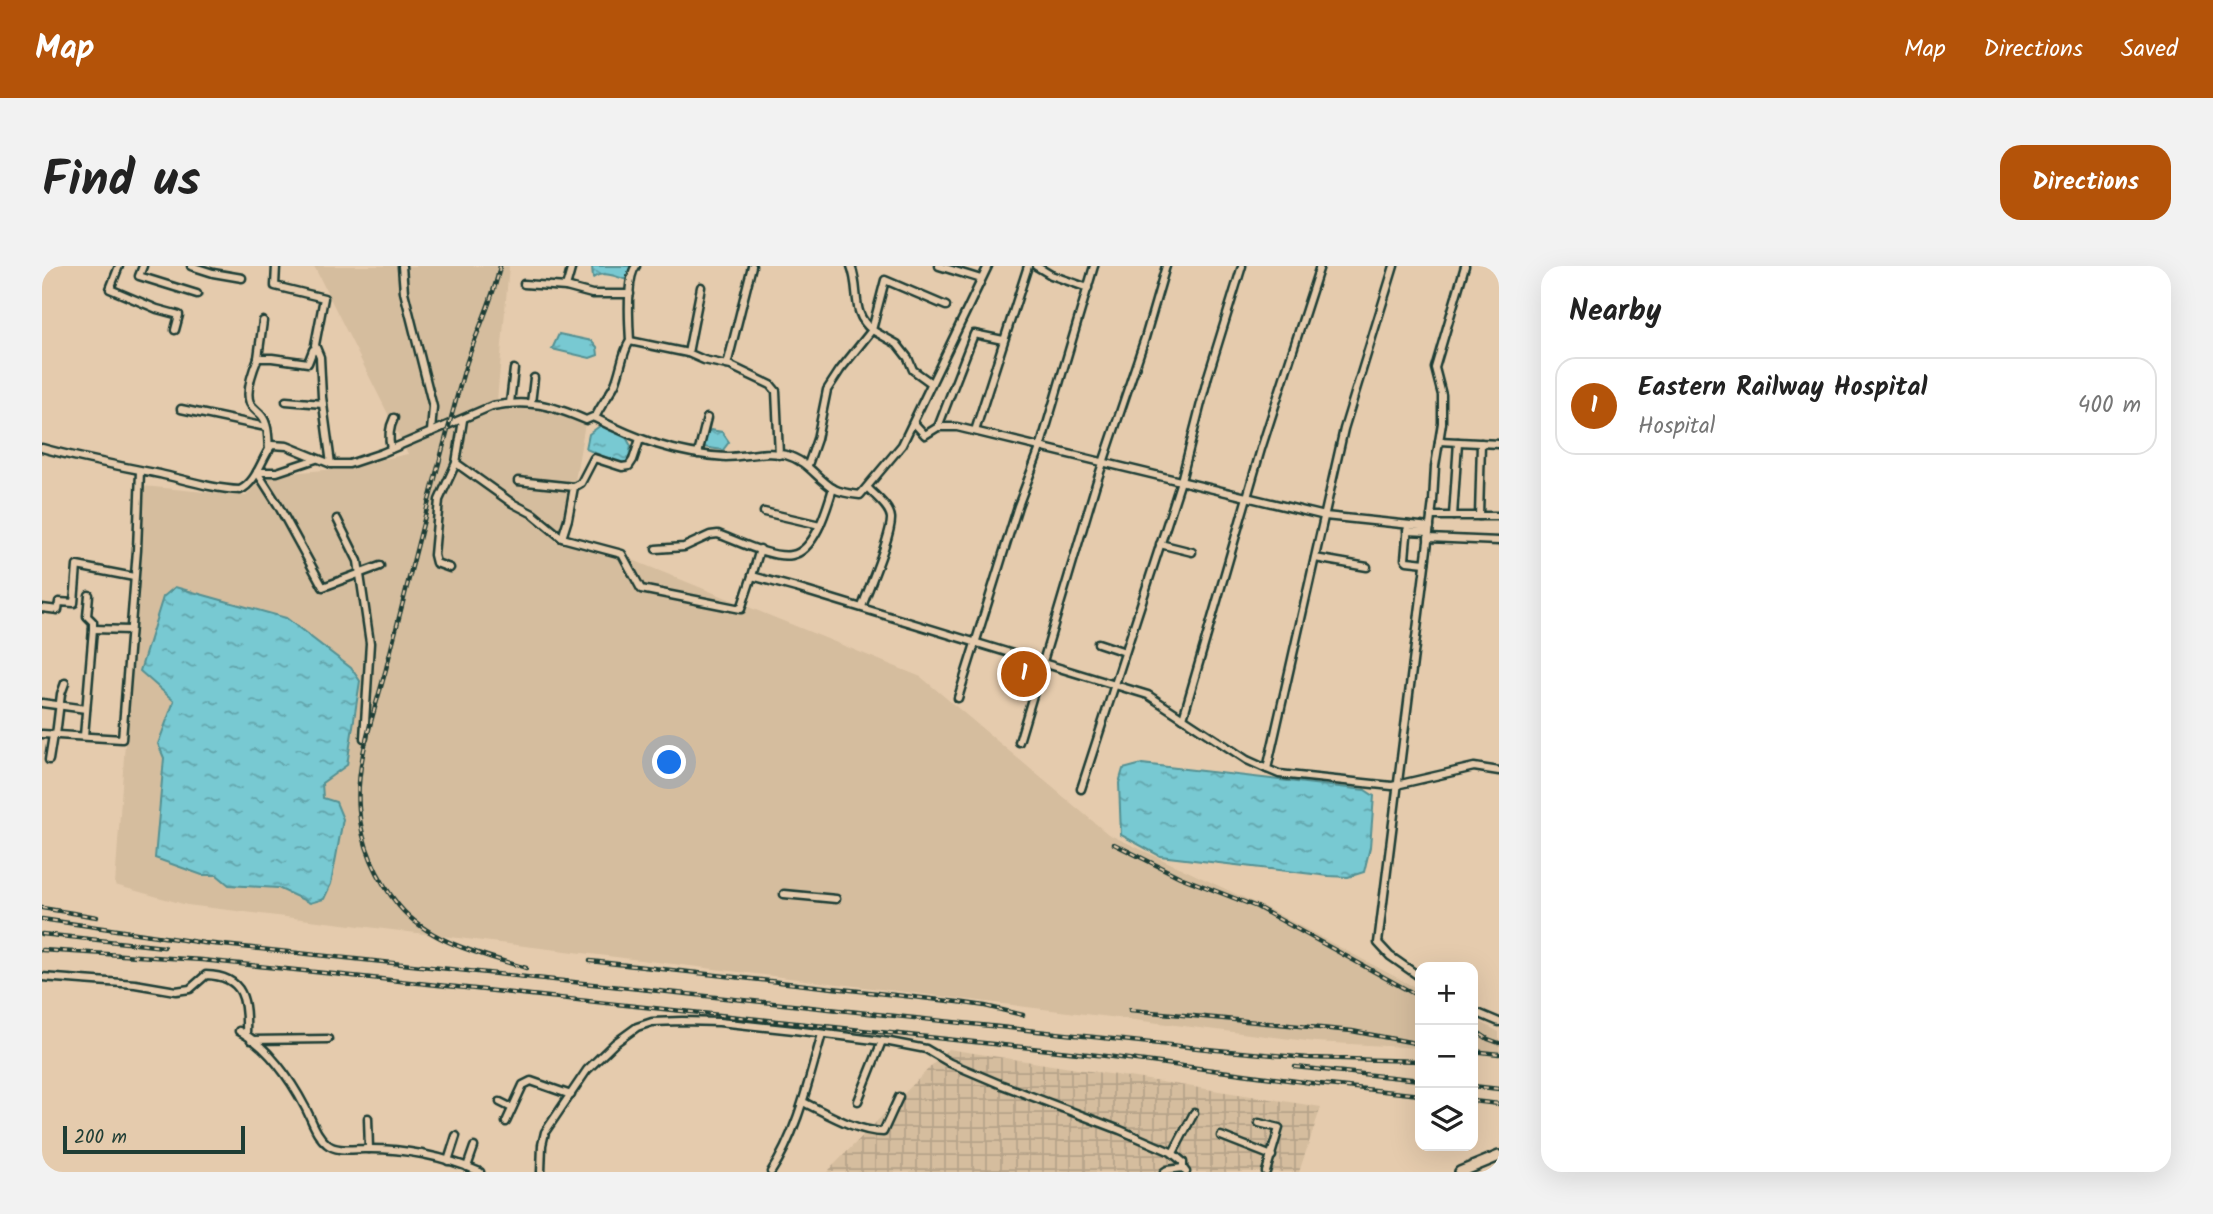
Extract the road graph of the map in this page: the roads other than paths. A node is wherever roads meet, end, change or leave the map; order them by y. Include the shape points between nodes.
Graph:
1 (119, 266) edge
2 (143, 266) edge
3 (191, 266) edge
4 (276, 266) edge
5 (402, 266) edge
6 (572, 266) edge
7 (636, 266) edge
8 (752, 266) edge
9 (851, 266) edge
10 (939, 266) edge
11 (988, 266) edge
12 (1028, 266) edge
13 (1036, 266) edge
14 (1094, 266) edge
15 (1166, 266) edge
16 (1242, 266) edge
17 (1320, 266) edge
18 (1394, 266) edge
19 (1465, 266) edge
20 (242, 278) dead end
21 (981, 278) junction
22 (524, 284) dead end
23 (566, 287) junction
24 (701, 287) dead end
25 (1088, 288) junction
26 (197, 294) dead end
27 (630, 294) junction
28 (946, 306) dead end
29 (263, 321) dead end
30 (176, 330) dead end
31 (872, 330) junction
32 (1003, 340) junction
33 (630, 341) junction
34 (317, 351) junction
35 (688, 353) junction
36 (258, 358) junction
37 (727, 365) junction
38 (514, 369) dead end
39 (534, 378) dead end
40 (931, 383) junction
41 (286, 401) dead end
42 (531, 402) junction
43 (510, 403) junction
44 (323, 404) junction
45 (181, 409) dead end
46 (394, 418) dead end
47 (595, 418) junction
48 (707, 418) dead end
49 (463, 420) junction
50 (914, 423) junction
51 (266, 427) junction
52 (938, 427) junction
53 (975, 431) junction
54 (431, 432) junction
55 (640, 439) junction
56 (1439, 441) junction
57 (1458, 442) junction
58 (1481, 443) junction
59 (1499, 444) edge
60 (42, 448) edge
61 (1040, 448) junction
62 (391, 449) junction
63 (269, 450) junction
64 (698, 454) junction
65 (779, 455) junction
66 (316, 458) junction
67 (1104, 461) junction
68 (456, 463) junction
69 (331, 464) junction
70 (808, 465) junction
71 (140, 471) junction
72 (257, 472) junction
73 (518, 481) dead end
74 (1181, 481) junction
75 (574, 487) junction
76 (833, 488) junction
77 (868, 488) junction
78 (1247, 496) junction
79 (1499, 509) edge
80 (764, 512) dead end
81 (1325, 516) junction
82 (1431, 516) junction
83 (1453, 516) junction
84 (1479, 516) junction
85 (1499, 516) edge
86 (337, 519) dead end
87 (820, 525) junction
88 (1408, 528) junction
89 (1429, 533) junction
90 (562, 538) junction
91 (1499, 541) edge
92 (1160, 544) junction
93 (656, 549) dead end
94 (760, 549) junction
95 (1192, 552) dead end
96 (1315, 558) junction
97 (1425, 563) junction
98 (380, 566) dead end
99 (1367, 567) dead end
100 (450, 568) dead end
101 (360, 572) junction
102 (752, 576) junction
103 (134, 577) junction
104 (89, 595) dead end
105 (862, 607) junction
106 (42, 608) edge
107 (93, 629) junction
108 (130, 630) junction
109 (976, 643) junction
110 (1098, 643) dead end
111 (1125, 652) junction
112 (1042, 663) junction
113 (65, 683) dead end
114 (1113, 685) junction
115 (958, 698) dead end
116 (42, 703) edge
117 (60, 705) junction
118 (86, 709) junction
119 (1183, 718) junction
120 (42, 734) edge
121 (56, 735) junction
122 (84, 736) junction
123 (364, 738) dead end
124 (1019, 742) dead end
125 (49, 761) dead end
126 (1267, 769) junction
127 (1499, 771) edge
128 (1397, 785) junction
129 (1081, 789) dead end
130 (784, 894) dead end
131 (836, 900) dead end
132 (1415, 974) edge
133 (42, 977) edge
134 (1478, 1013) edge
135 (1499, 1022) edge
136 (822, 1034) junction
137 (245, 1035) junction
138 (328, 1039) dead end
139 (882, 1041) junction
140 (571, 1095) junction
141 (899, 1097) dead end
142 (858, 1101) dead end
143 (500, 1102) dead end
144 (803, 1102) junction
145 (512, 1108) junction
146 (1194, 1113) dead end
147 (368, 1118) dead end
148 (506, 1122) dead end
149 (1259, 1123) dead end
150 (456, 1136) dead end
151 (1221, 1136) dead end
152 (474, 1147) dead end
153 (369, 1149) junction
154 (1173, 1153) junction
155 (1272, 1156) junction
156 (1499, 1156) edge
157 (448, 1161) junction
158 (467, 1167) junction
159 (1184, 1170) edge
160 (480, 1172) edge
161 (541, 1172) edge
162 (771, 1172) edge
163 (1164, 1172) edge
164 (1266, 1172) edge
165 (1460, 1172) edge

1 - 30 street via 110,289 179,315
2 - 26 street via 139,276
3 - 20 street
4 - 34 street via 275,286 324,298
5 - 54 street via 404,292 433,407
6 - 23 street
7 - 27 street
8 - 37 street
9 - 31 street via 859,315
10 - 21 street
11 - 21 street
12 - 32 street
13 - 25 street
14 - 25 street
15 - 67 street
16 - 74 street
17 - 78 street
18 - 81 street via 1344,429
19 - 56 street via 1435,369 1442,395
21 - 40 street
22 - 23 street
23 - 27 street via 592,294
24 - 35 street
25 - 61 street
27 - 33 street
28 - 31 street via 885,280
29 - 36 street
31 - 40 street via 897,344 913,370
31 - 70 street via 827,390
32 - 52 street via 974,334
32 - 53 street
33 - 35 street
33 - 47 street via 614,387
34 - 36 street via 313,350 308,363
34 - 44 street
35 - 37 street
36 - 51 street via 248,397
37 - 65 street via 776,391
38 - 43 street
39 - 42 street
40 - 50 street
41 - 44 street
42 - 43 street
42 - 47 street via 586,420
43 - 49 street
44 - 69 street
45 - 51 street
46 - 62 street
47 - 55 street
48 - 64 street
49 - 54 street
49 - 68 street
50 - 52 street via 925,435
50 - 77 street
51 - 63 street
52 - 53 street
53 - 61 street
54 - 62 street
55 - 64 street
55 - 75 street via 629,466 594,458
56 - 57 street
56 - 82 street
57 - 58 street
57 - 83 street
58 - 59 street
58 - 84 street
60 - 71 street
61 - 67 street
61 - 109 street
62 - 69 street via 349,464
63 - 66 street via 272,445 287,446
63 - 72 street
64 - 65 street
65 - 70 street
66 - 69 street
66 - 72 street via 277,472
67 - 74 street
67 - 112 street
68 - 90 street
68 - 100 street via 439,500 434,555 436,563
70 - 76 street
71 - 72 street via 240,490
71 - 103 street
72 - 101 street via 323,587
73 - 75 street
74 - 78 street
74 - 92 street
75 - 90 street
76 - 77 street via 860,495
76 - 87 street
77 - 105 street via 891,517
78 - 81 street
78 - 119 street
79 - 85 street
80 - 87 street
81 - 88 street
81 - 96 street
82 - 83 street
82 - 89 street
83 - 84 street
84 - 85 street
86 - 101 street
87 - 94 street via 807,547 792,555
88 - 89 street
88 - 97 street via 1405,559
89 - 91 street
89 - 97 street
90 - 102 street via 622,554 641,589 741,609
92 - 95 street
92 - 111 street
93 - 94 street via 684,547 718,534
94 - 102 street
96 - 99 street
96 - 126 street
97 - 128 street
98 - 101 street
101 - 123 street via 370,643
102 - 105 street
103 - 106 street via 77,566 74,603 59,602 58,610
103 - 108 street
104 - 107 street via 87,616
105 - 109 street
107 - 108 street
107 - 118 street
108 - 122 street via 122,739
109 - 112 street
109 - 115 street
110 - 111 street
111 - 114 street
112 - 114 street
112 - 124 street
113 - 117 street
114 - 119 street via 1148,695
114 - 129 street
116 - 117 street
117 - 118 street
117 - 121 street
118 - 122 street
119 - 126 street
120 - 121 street
121 - 122 street
121 - 125 street via 52,735
126 - 128 street
127 - 128 street via 1474,767
128 - 132 street via 1378,943
130 - 131 street
133 - 137 street via 176,991 190,989 206,975 221,976 235,984 246,1004
134 - 135 street
136 - 139 street
136 - 140 street via 719,1022 652,1023 637,1027 615,1043 587,1070
136 - 144 street
137 - 138 street
137 - 153 street via 275,1061 329,1147
139 - 142 street
139 - 154 street via 926,1049 992,1081
140 - 145 street via 531,1081
140 - 161 street via 545,1132
141 - 144 street via 883,1132 858,1128
143 - 145 street
144 - 162 street
145 - 148 street
146 - 154 street
147 - 153 street
149 - 155 street via 1279,1128
150 - 157 street
151 - 155 street
152 - 158 street
153 - 157 street
154 - 159 street via 1183,1162
155 - 164 street
156 - 165 street
157 - 158 street
158 - 160 street
159 - 163 street

